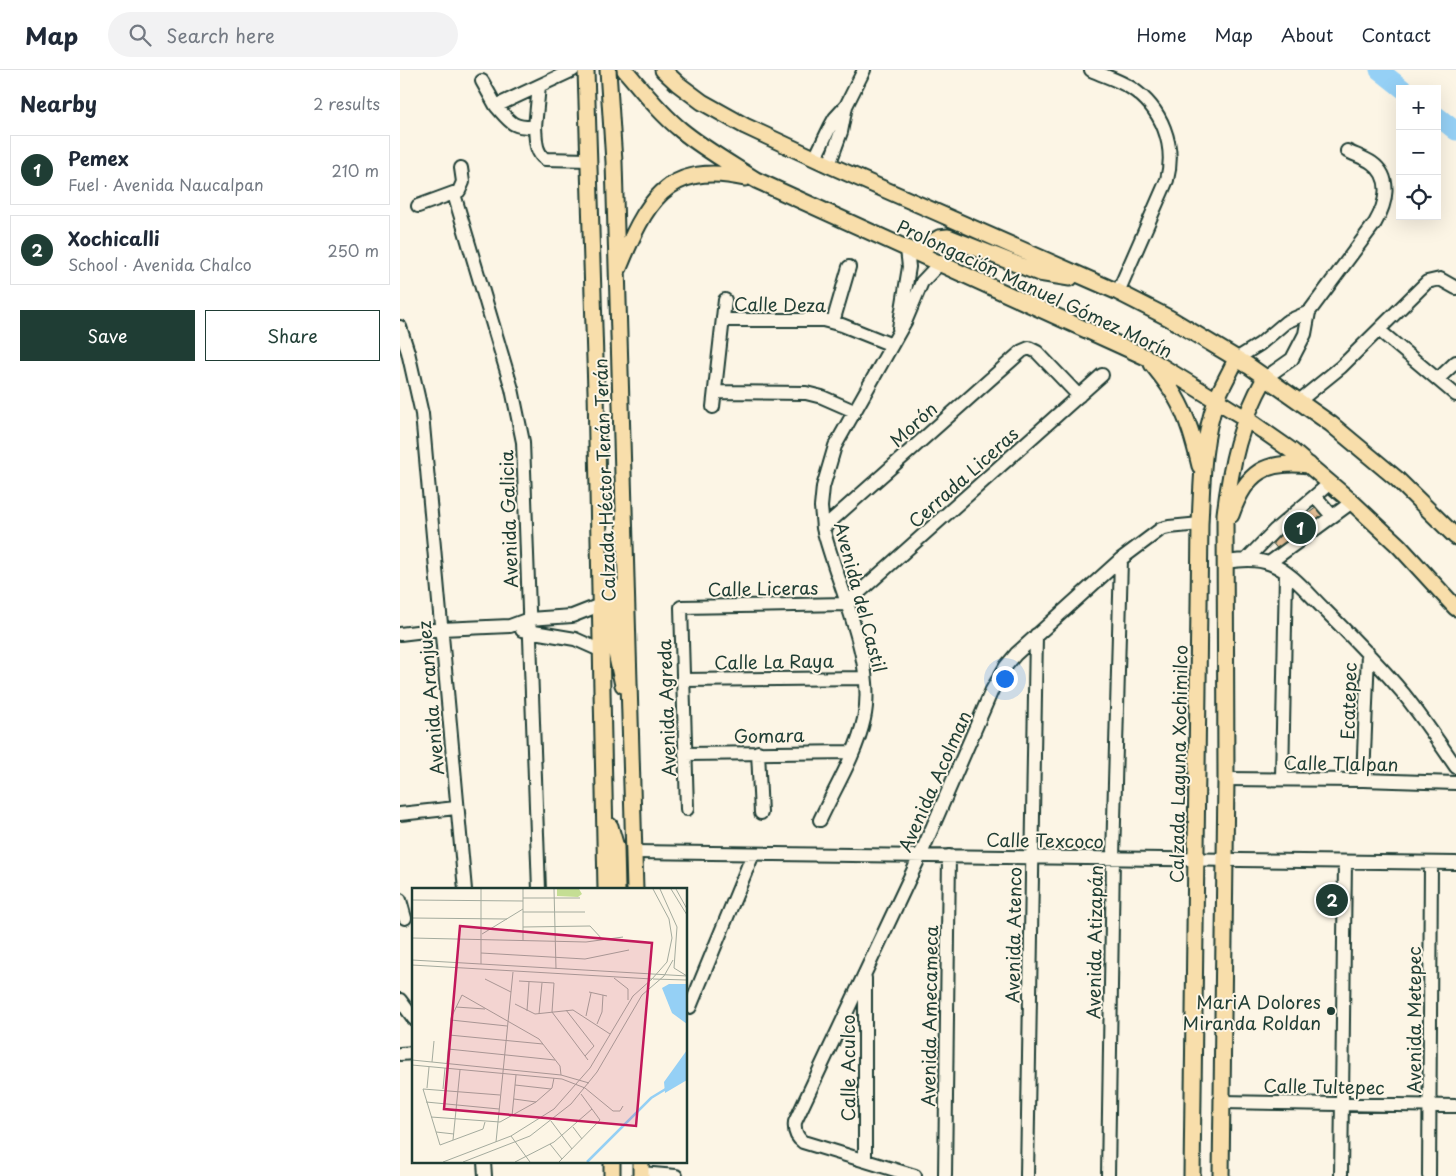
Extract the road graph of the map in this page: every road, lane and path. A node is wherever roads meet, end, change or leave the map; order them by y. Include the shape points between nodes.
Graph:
1 (573, 70) edge
2 (586, 70) edge
3 (608, 70) edge
4 (625, 70) edge
5 (663, 70) edge
6 (864, 70) edge
7 (1091, 70) edge
8 (482, 81) dead end
9 (539, 86) junction
10 (496, 106) junction
11 (846, 106) junction
12 (535, 128) junction
13 (1348, 151) dead end
14 (815, 158) junction
15 (588, 160) junction
16 (829, 165) junction
17 (461, 168) dead end
18 (756, 180) junction
19 (454, 194) junction
20 (418, 206) dead end
21 (911, 251) junction
22 (940, 263) junction
23 (849, 267) dead end
24 (616, 274) junction
25 (1094, 282) junction
26 (1456, 288) edge
27 (1118, 292) junction
28 (725, 300) dead end
29 (1309, 312) junction
30 (723, 320) junction
31 (833, 322) junction
32 (400, 327) edge
33 (899, 330) junction
34 (1380, 331) junction
35 (892, 345) junction
36 (404, 353) edge
37 (1148, 358) junction
38 (1236, 359) junction
39 (1456, 362) edge
40 (1102, 375) dead end
41 (1265, 378) junction
42 (1438, 379) junction
43 (715, 392) junction
44 (1456, 395) edge
45 (1079, 396) junction
46 (1216, 400) junction
47 (1299, 401) junction
48 (713, 407) dead end
49 (854, 411) junction
50 (1245, 418) junction
51 (1309, 465) junction
52 (1203, 477) junction
53 (1330, 483) junction
54 (1315, 496) junction
55 (1352, 502) junction
56 (1332, 516) junction
57 (1200, 524) junction
58 (823, 528) junction
59 (1225, 538) junction
60 (1456, 538) edge
61 (1121, 559) junction
62 (1246, 560) junction
63 (1226, 562) junction
64 (1269, 563) junction
65 (1286, 573) junction
66 (600, 577) junction
67 (846, 604) junction
68 (600, 605) junction
69 (681, 607) joint
70 (1456, 608) edge
71 (529, 626) junction
72 (441, 629) junction
73 (400, 634) edge
74 (1036, 635) junction
75 (602, 651) junction
76 (1368, 653) junction
77 (865, 678) junction
78 (683, 680) junction
79 (630, 715) junction
80 (758, 752) junction
81 (853, 752) junction
82 (685, 754) junction
83 (1456, 767) edge
84 (1226, 779) junction
85 (1282, 779) junction
86 (1363, 780) junction
87 (1456, 783) edge
88 (456, 808) junction
89 (604, 808) junction
90 (687, 808) dead end
91 (761, 813) dead end
92 (400, 814) edge
93 (820, 820) dead end
94 (634, 852) junction
95 (754, 854) junction
96 (920, 856) junction
97 (949, 856) junction
98 (1031, 858) junction
99 (1113, 858) junction
100 (1196, 860) junction
101 (1224, 860) junction
102 (1344, 862) junction
103 (1431, 864) junction
104 (1456, 864) edge
105 (465, 888) edge
106 (540, 888) edge
107 (606, 888) edge
108 (616, 888) edge
109 (635, 888) edge
110 (400, 900) edge
111 (405, 918) dead end
112 (865, 975) junction
113 (400, 1000) edge
114 (690, 1007) dead end
115 (412, 1016) edge
116 (1222, 1102) junction
117 (1341, 1105) junction
118 (1430, 1106) junction
119 (1456, 1106) edge
120 (1193, 1126) junction
121 (865, 1161) junction
122 (641, 1171) edge
123 (676, 1176) edge
124 (915, 1176) edge
125 (945, 1176) edge
126 (1027, 1176) edge
127 (1108, 1176) edge
128 (1192, 1176) edge
129 (1200, 1176) edge
130 (1221, 1176) edge
131 (1341, 1176) edge
132 (1429, 1176) edge

1 - 9 street
2 - 15 main road, Calzada Héctor Terán Terán
3 - 24 main road, Calzada Héctor Terán Terán
4 - 18 main road, Prolongación Manuel Gómez Morín via 681,130
5 - 14 main road, Prolongación Manuel Gómez Morín via 702,102
6 - 11 street
7 - 27 street via 1130,87 1146,99 1167,134 1170,153 1167,180
8 - 10 street
9 - 10 street
9 - 12 street
10 - 12 street via 510,123
11 - 14 street via 835,118
11 - 16 street
12 - 15 street via 538,149 545,159
13 - 29 street via 1380,170 1385,181 1383,209
14 - 16 main road, Prolongación Manuel Gómez Morín
15 - 66 main road, Calzada Héctor Terán Terán
16 - 25 main road, Prolongación Manuel Gómez Morín
17 - 19 street via 462,188
18 - 21 main road, Prolongación Manuel Gómez Morín
18 - 24 main road via 705,173 674,183 657,196 642,215
19 - 20 street
19 - 71 street, Avenida Galicia via 519,415 523,442
21 - 22 main road, Prolongación Manuel Gómez Morín
21 - 25 main road via 948,237 1039,273
21 - 33 street, Avenida del Castil
22 - 33 street, Avenida del Castil via 922,282
22 - 37 main road, Prolongación Manuel Gómez Morín
23 - 31 street
24 - 79 main road, Calzada Héctor Terán Terán
25 - 27 main road, Prolongación Manuel Gómez Morín
26 - 34 street via 1440,279 1428,282
27 - 38 main road, Prolongación Manuel Gómez Morín via 1169,318
28 - 30 street
29 - 38 street via 1286,322
29 - 41 street via 1305,334 1292,359
30 - 31 street, Calle Deza
30 - 43 street
31 - 35 street, Calle Deza
32 - 36 street, Avenida Aranjuez
33 - 35 street, Avenida del Castil
34 - 42 street
34 - 47 street
35 - 49 street, Avenida del Castil
36 - 72 street, Avenida Aranjuez via 416,384 422,422
37 - 46 main road, Prolongación Manuel Gómez Morín
37 - 52 main road via 1186,417
38 - 41 main road, Prolongación Manuel Gómez Morín
38 - 46 main road, Calzada Laguna Xochimilco
39 - 42 street
40 - 45 street, Cerrada Liceras
41 - 47 main road, Prolongación Manuel Gómez Morín
41 - 50 main road
42 - 44 street
43 - 48 street
43 - 49 street via 806,393
45 - 58 street, Morón via 1037,352 1029,348 1022,350
45 - 67 street, Cerrada Liceras
46 - 50 main road, Prolongación Manuel Gómez Morín
46 - 52 main road, Calzada Laguna Xochimilco
47 - 60 main road, Prolongación Manuel Gómez Morín via 1370,456
49 - 58 street, Avenida del Castil via 828,467 823,487
50 - 51 main road, Prolongación Manuel Gómez Morín
50 - 59 main road via 1228,489
51 - 53 main road, Prolongación Manuel Gómez Morín
51 - 59 main road via 1276,464 1253,477 1236,500
52 - 57 main road, Calzada Laguna Xochimilco
53 - 54 street
53 - 55 main road, Prolongación Manuel Gómez Morín
54 - 56 street
54 - 62 street
55 - 56 street
55 - 70 main road, Prolongación Manuel Gómez Morín via 1399,546
56 - 64 street
57 - 61 street, Avenida Acolman via 1161,529
57 - 100 main road, Calzada Laguna Xochimilco
58 - 67 street, Avenida del Castil
59 - 63 main road
61 - 74 street, Avenida Acolman
61 - 99 street, Avenida Atizapán
62 - 63 street
62 - 64 street
63 - 84 main road
64 - 65 street
65 - 76 street
65 - 85 street
66 - 68 main road, Calzada Héctor Terán Terán
66 - 79 main road via 614,587 617,660
67 - 69 street, Calle Liceras
67 - 77 street, Avenida del Castil
68 - 71 street via 572,616
68 - 75 main road, Calzada Héctor Terán Terán
69 - 78 street, Avenida Agreda
71 - 72 street
71 - 75 street via 575,639
71 - 106 street, Avenida Galicia
72 - 73 street
72 - 88 street, Avenida Aranjuez
74 - 96 street, Avenida Acolman via 1006,666 992,690
74 - 98 street, Avenida Atenco
75 - 89 main road, Calzada Héctor Terán Terán
76 - 83 street via 1430,729
76 - 86 street, Ecatepec
77 - 78 street, Calle La Raya
77 - 81 street, Avenida del Castil via 864,719
78 - 82 street, Avenida Agreda
79 - 94 main road, Calzada Héctor Terán Terán
80 - 81 street, Gomara
80 - 82 street, Gomara
80 - 91 street
81 - 93 street, Avenida del Castil
82 - 90 street, Avenida Agreda
84 - 85 street, Calle Tlalpan
84 - 101 main road
85 - 86 street, Calle Tlalpan
86 - 87 street, Calle Tlalpan
88 - 92 street
88 - 105 street, Avenida Aranjuez
89 - 107 main road, Calzada Héctor Terán Terán
89 - 108 main road via 616,847
94 - 95 street, Calle Texcoco
94 - 109 main road, Calzada Héctor Terán Terán
95 - 96 street, Calle Texcoco
95 - 114 street
96 - 97 street, Calle Texcoco
96 - 112 street, Avenida Acolman
97 - 98 street, Calle Texcoco
97 - 125 street, Avenida Amecameca
98 - 99 street, Calle Texcoco
98 - 126 street, Avenida Atenco
99 - 100 street, Calle Texcoco
99 - 127 street, Avenida Atizapán
100 - 101 street, Calle Texcoco
100 - 120 main road, Calzada Laguna Xochimilco
101 - 102 street, Calle Texcoco
101 - 116 main road
102 - 103 street, Calle Texcoco
102 - 117 street
103 - 104 street, Calle Texcoco
103 - 118 street, Avenida Metepec
110 - 111 street
112 - 121 street, Calle Aculco
112 - 121 street, Avenida Acolman via 794,1128 803,1142
113 - 115 street
116 - 117 street, Calle Tultepec
116 - 130 main road
117 - 118 street, Calle Tultepec
117 - 131 street
118 - 119 street, Calle Tultepec
118 - 132 street, Avenida Metepec
120 - 128 main road, Calzada Laguna Xochimilco
120 - 129 main road via 1199,1143
121 - 124 street
122 - 123 street

